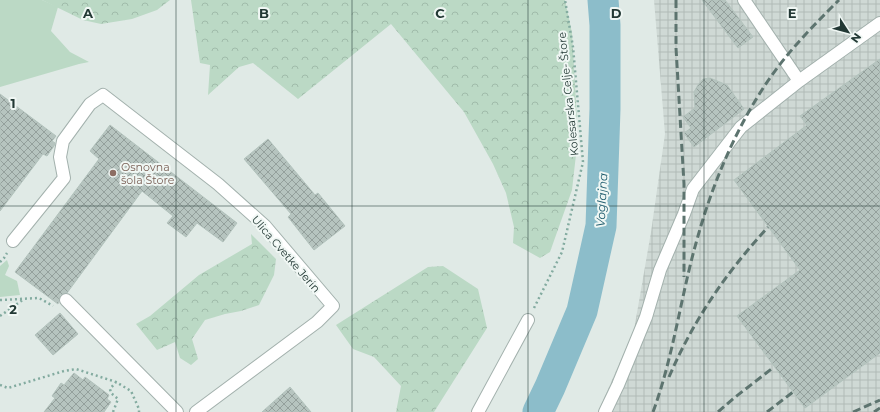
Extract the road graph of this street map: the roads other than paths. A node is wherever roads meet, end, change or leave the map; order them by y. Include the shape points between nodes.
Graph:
1 (744, 0) edge
2 (880, 23) edge
3 (799, 81) junction
4 (13, 242) dead end
5 (70, 304) road end
6 (528, 320) road end
7 (177, 412) edge
8 (196, 412) edge
9 (478, 412) edge
10 (605, 412) edge

1 - 3 street
2 - 3 street
3 - 10 street via 741,127 692,189 660,270 646,317
4 - 8 street, Ulica Cvetke Jerin via 64,178 60,157 63,141 90,104 103,95 218,184 265,226 333,306 317,322
5 - 7 street
6 - 9 street

